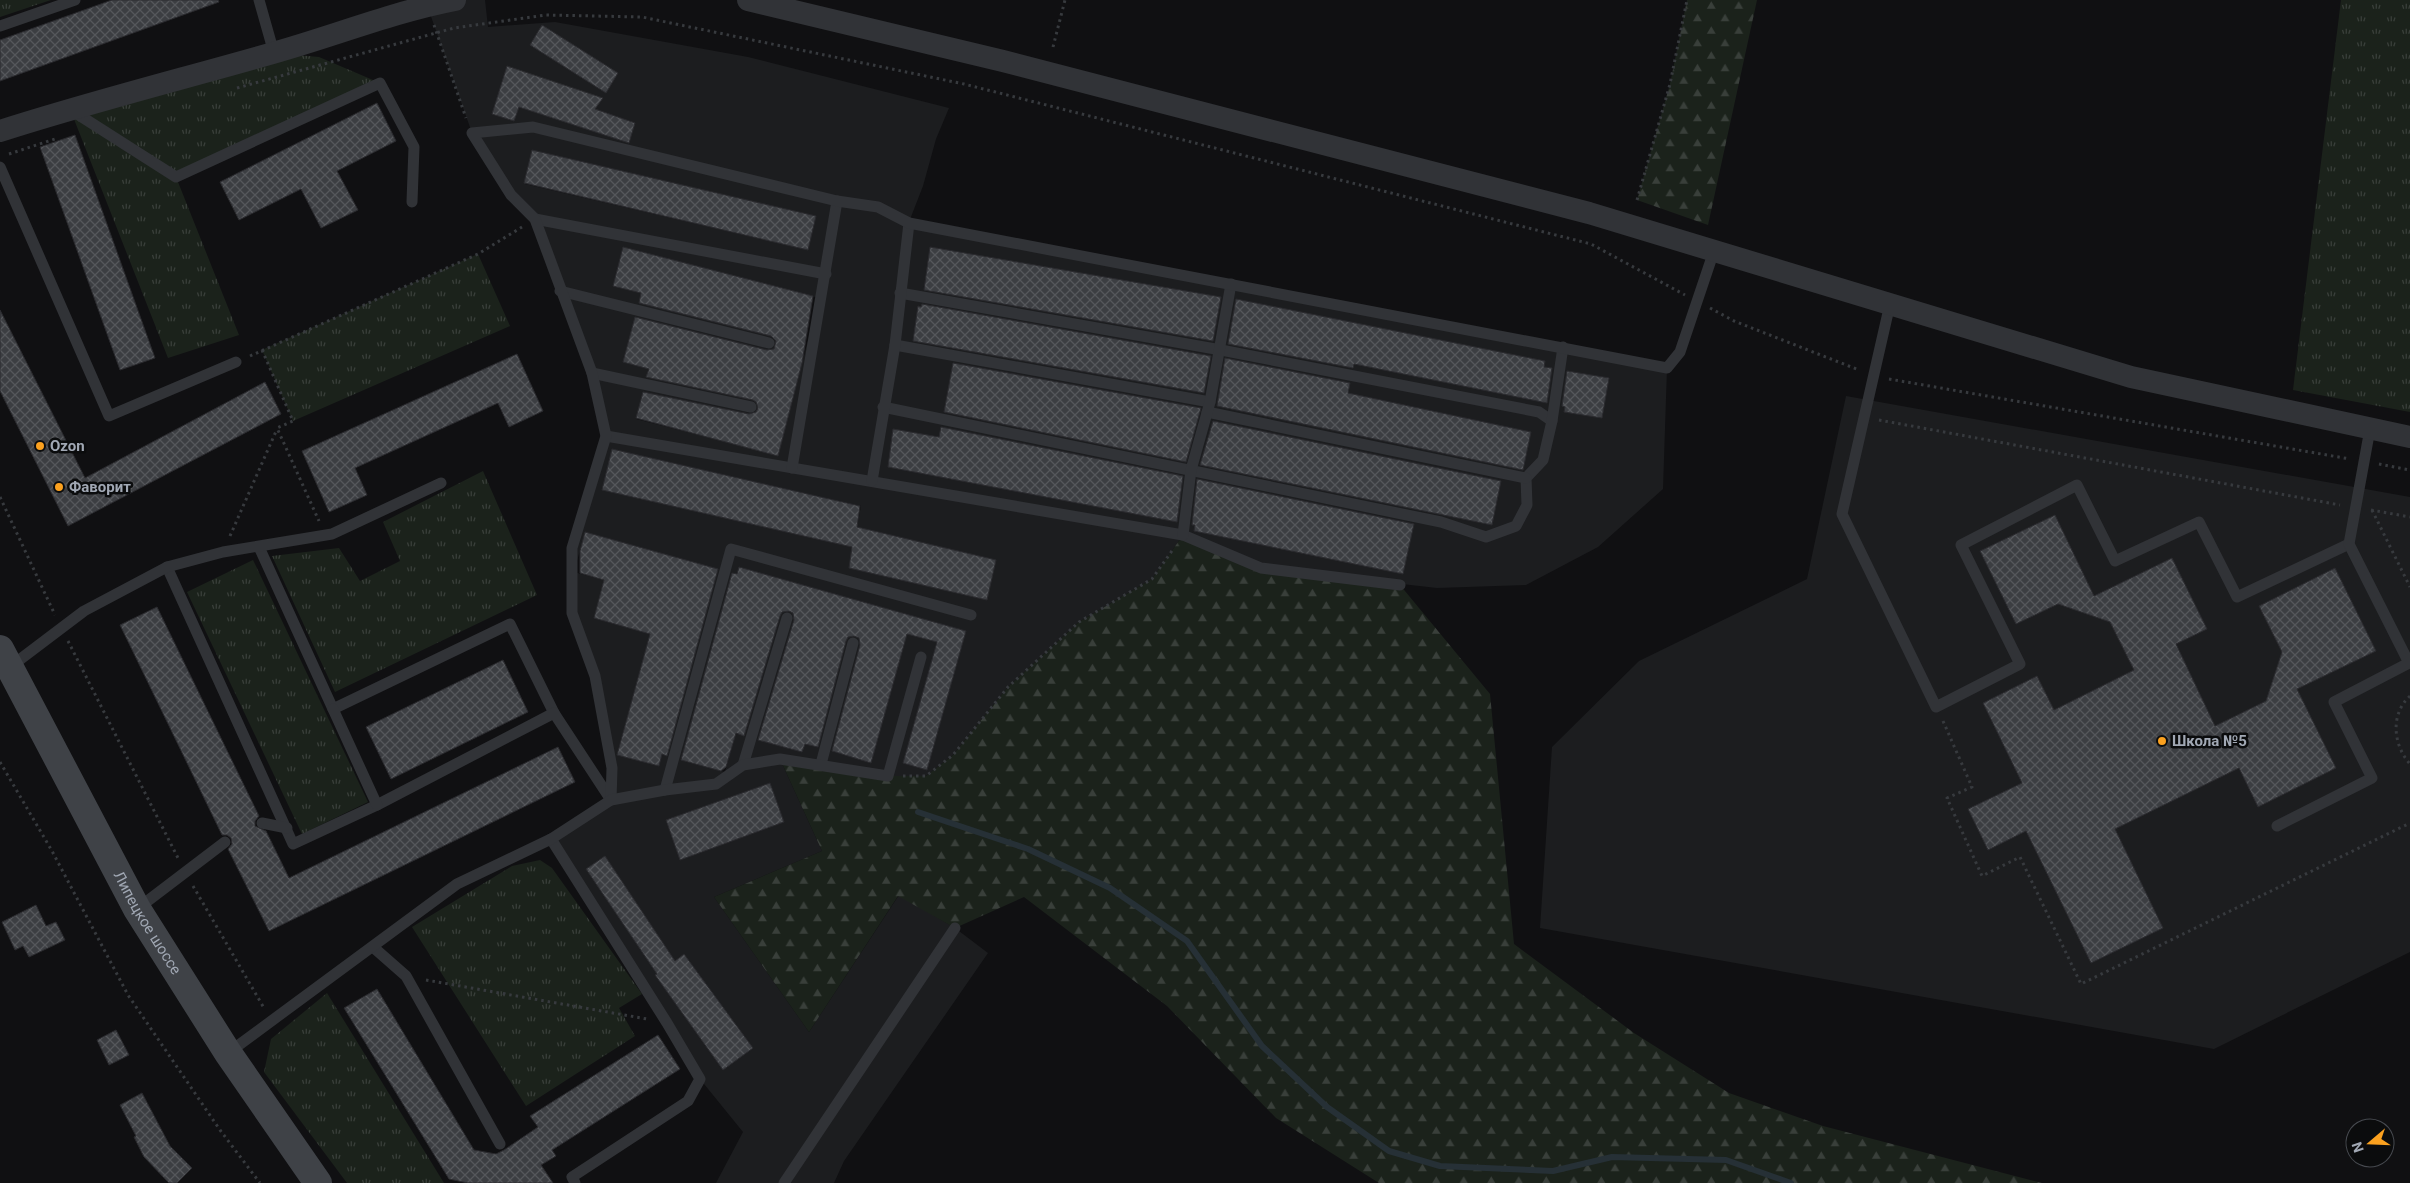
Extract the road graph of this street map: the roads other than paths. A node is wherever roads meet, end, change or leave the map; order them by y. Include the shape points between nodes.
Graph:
1 (75, 0) edge
2 (259, 0) edge
3 (455, 0) edge
4 (748, 0) edge
5 (428, 3) edge
6 (0, 26) edge
7 (274, 53) junction
8 (70, 108) junction
9 (0, 131) edge
10 (0, 167) edge
11 (837, 201) junction
12 (412, 202) dead end
13 (534, 218) junction
14 (908, 223) junction
15 (1714, 251) junction
16 (826, 274) junction
17 (1231, 284) junction
18 (560, 291) junction
19 (900, 293) junction
20 (1890, 304) junction
21 (769, 343) dead end
22 (895, 345) junction
23 (1563, 347) junction
24 (1220, 350) junction
25 (236, 362) road end
26 (592, 373) junction
27 (751, 407) dead end
28 (883, 407) junction
29 (1208, 407) junction
30 (1552, 421) junction
31 (2370, 429) junction
32 (606, 436) junction
33 (2410, 437) edge
34 (792, 468) junction
35 (1191, 470) junction
36 (1526, 478) junction
37 (872, 481) junction
38 (441, 483) dead end
39 (1183, 535) junction
40 (2349, 544) junction
41 (259, 547) junction
42 (166, 567) junction
43 (1400, 584) dead end
44 (971, 615) dead end
45 (788, 618) dead end
46 (853, 644) dead end
47 (921, 657) dead end
48 (5, 658) edge
49 (333, 709) junction
50 (554, 713) junction
51 (822, 764) junction
52 (743, 765) junction
53 (665, 790) junction
54 (611, 800) junction
55 (377, 805) junction
56 (262, 823) dead end
57 (2277, 826) dead end
58 (287, 828) junction
59 (551, 839) junction
60 (225, 842) dead end
61 (137, 909) junction
62 (955, 928) dead end
63 (373, 948) junction
64 (228, 1053) junction
65 (500, 1144) dead end
66 (318, 1183) edge
67 (575, 1183) edge
68 (784, 1183) edge

1 - 6 lane
2 - 7 lane
3 - 5 street
4 - 15 street via 1003,61 1589,213
5 - 7 street
7 - 8 street
8 - 9 street
8 - 12 lane via 176,177 380,83 414,148
10 - 25 lane via 109,416
11 - 13 lane via 533,127 472,133 511,195
11 - 14 lane via 878,207
11 - 16 lane
13 - 16 lane
13 - 18 lane
14 - 17 lane
14 - 19 lane
15 - 20 street
15 - 23 lane via 1680,352 1667,368
16 - 34 lane
17 - 23 lane
17 - 24 lane
18 - 21 lane
18 - 26 lane
19 - 22 lane
19 - 24 lane
20 - 31 street via 2131,377
20 - 40 lane via 1842,514 1936,707 2020,664 1961,545 2077,485 2115,561 2198,522 2237,596
22 - 28 lane
22 - 29 lane
23 - 30 lane
24 - 29 lane
24 - 30 lane via 1539,412
26 - 27 lane
26 - 32 lane
28 - 35 lane
28 - 37 lane
29 - 35 lane
29 - 36 lane
30 - 36 lane via 1543,460
31 - 33 street
31 - 40 lane
32 - 34 lane
32 - 54 lane via 572,548 572,614 595,676 612,768
34 - 37 lane
35 - 36 lane via 1442,522 1486,537 1516,526 1527,505
35 - 39 lane
37 - 39 lane
38 - 41 lane via 332,534
39 - 43 lane via 1261,568
40 - 57 lane via 2409,663 2334,702 2372,778
41 - 42 lane via 223,552
41 - 49 lane
42 - 48 lane
42 - 58 lane
44 - 53 lane via 731,549
45 - 52 lane
46 - 51 lane
47 - 51 lane via 888,776
48 - 61 main road, Липецкое шоссе
49 - 50 lane via 510,624
49 - 55 lane
50 - 54 lane
50 - 55 lane
51 - 52 lane via 780,759
52 - 53 lane via 716,784
53 - 54 lane
54 - 59 lane
55 - 58 lane via 293,844
56 - 58 lane
59 - 63 lane via 457,884
59 - 67 lane via 700,1079 688,1101 572,1177
60 - 61 lane
61 - 64 main road, Липецкое шоссе
62 - 68 lane
63 - 64 lane
63 - 65 lane via 406,976
64 - 66 main road, Липецкое шоссе

